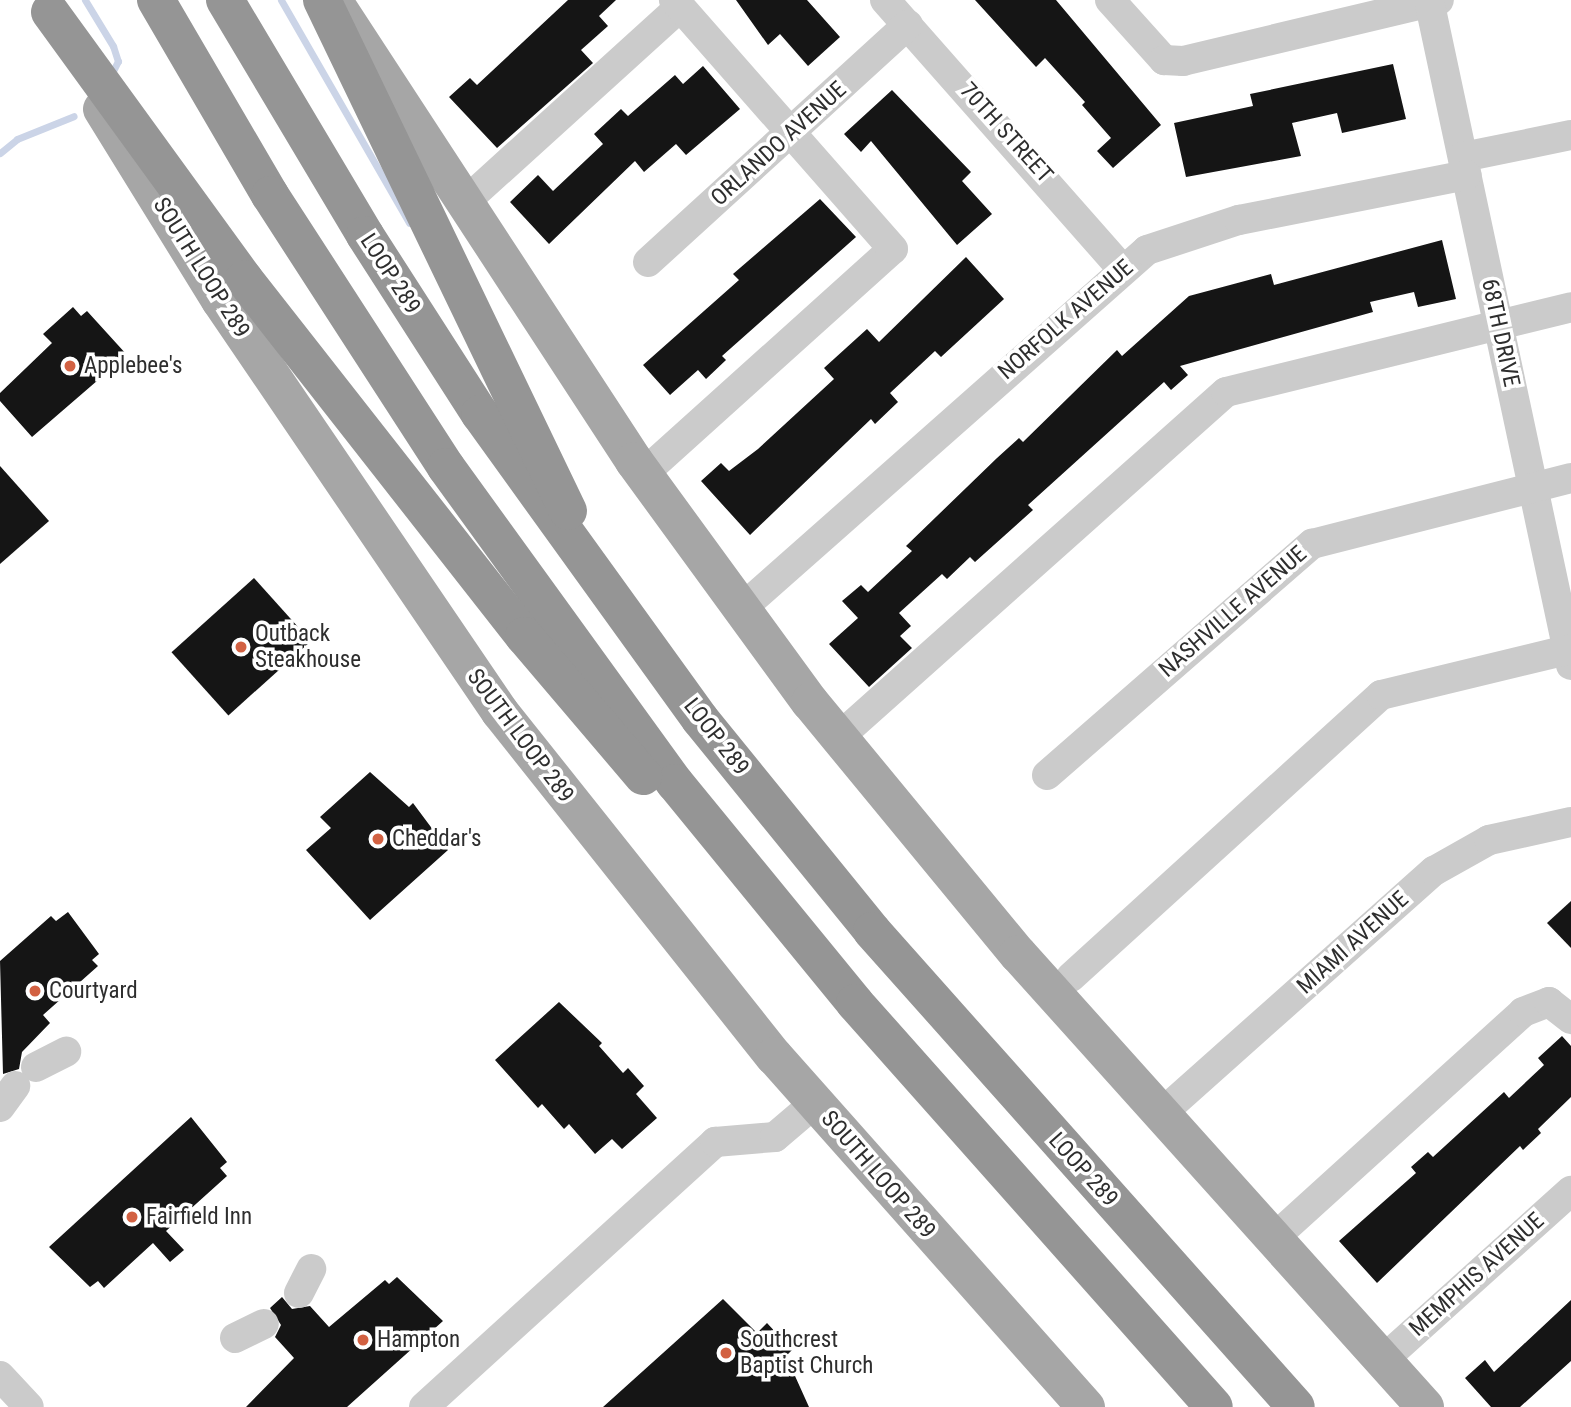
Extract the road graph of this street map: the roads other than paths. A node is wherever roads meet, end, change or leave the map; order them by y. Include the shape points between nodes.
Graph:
1 (156, 0) edge
2 (225, 0) edge
3 (321, 0) edge
4 (333, 0) edge
5 (886, 0) edge
6 (1110, 0) edge
7 (1432, 1) edge
8 (677, 4) edge
9 (46, 6) edge
10 (908, 25) junction
11 (791, 133) junction
12 (1571, 135) edge
13 (1465, 166) junction
14 (466, 201) junction
15 (648, 262) dead end
16 (1122, 269) junction
17 (1571, 307) edge
18 (1498, 324) junction
19 (643, 474) junction
20 (1571, 478) edge
21 (1533, 487) junction
22 (595, 578) junction
23 (740, 610) junction
24 (1570, 654) edge
25 (839, 737) junction
26 (1047, 775) dead end
27 (1571, 821) edge
28 (751, 877) junction
29 (1070, 977) dead end
30 (1571, 1019) edge
31 (66, 1052) dead end
32 (17, 1087) edge
33 (815, 1103) junction
34 (1162, 1113) junction
35 (1571, 1191) edge
36 (1274, 1238) junction
37 (264, 1324) dead end
38 (235, 1338) dead end
39 (1383, 1360) junction
40 (0, 1376) edge
41 (29, 1407) edge
42 (424, 1407) edge
43 (1086, 1407) edge
44 (1214, 1407) edge
45 (1296, 1407) edge
46 (1425, 1407) edge

1 - 28 highway via 277,206 446,467 675,783
2 - 22 highway, LOOP 289 via 379,258
3 - 22 highway via 550,468
4 - 14 main road
5 - 10 street, 70TH STREET
6 - 7 street via 1164,60 1183,61
7 - 13 street, 68TH DRIVE
8 - 11 street
8 - 14 street
9 - 28 highway via 244,279 524,636 662,798
9 - 33 main road, SOUTH LOOP 289 via 106,116 220,300 422,603 625,875
10 - 11 street, ORLANDO AVENUE
10 - 16 street, 70TH STREET
11 - 15 street, ORLANDO AVENUE
11 - 19 street via 893,249
12 - 13 street, NORFOLK AVENUE
13 - 16 street, NORFOLK AVENUE via 1184,234 1147,250
13 - 18 street, 68TH DRIVE
14 - 19 main road
16 - 23 street, NORFOLK AVENUE
17 - 18 street
18 - 21 street, 68TH DRIVE
18 - 25 street via 1226,393
19 - 23 main road
20 - 21 street, NASHVILLE AVENUE
21 - 24 street, 68TH DRIVE
21 - 26 street, NASHVILLE AVENUE via 1312,544
22 - 45 highway, LOOP 289 via 872,931
23 - 25 main road
24 - 29 street via 1381,695
25 - 34 main road via 1018,954
27 - 34 street, MIAMI AVENUE via 1489,840 1434,872
28 - 44 highway via 855,1003
30 - 36 street via 1549,1002 1523,1012
31 - 32 street
33 - 42 street via 775,1137 715,1142
33 - 43 main road, SOUTH LOOP 289
34 - 36 main road
35 - 39 street, MEMPHIS AVENUE
36 - 39 main road
37 - 38 street
39 - 46 main road
40 - 41 street

